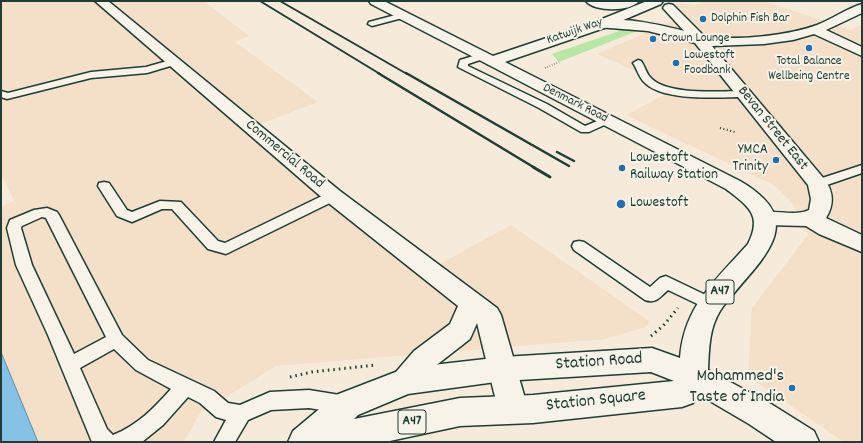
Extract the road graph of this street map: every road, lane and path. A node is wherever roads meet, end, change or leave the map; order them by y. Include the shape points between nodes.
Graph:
1 (101, 1) edge
2 (375, 1) edge
3 (592, 1) edge
4 (657, 1) edge
5 (634, 6) edge
6 (669, 8) dead end
7 (862, 8) edge
8 (403, 15) junction
9 (372, 24) dead end
10 (602, 24) junction
11 (815, 30) junction
12 (676, 33) junction
13 (700, 40) junction
14 (862, 52) edge
15 (487, 58) junction
16 (174, 62) junction
17 (638, 63) dead end
18 (1, 94) edge
19 (684, 94) junction
20 (744, 94) junction
21 (686, 105) dead end
22 (607, 120) junction
23 (720, 128) dead end
24 (735, 132) dead end
25 (862, 169) edge
26 (818, 184) junction
27 (104, 186) dead end
28 (333, 196) junction
29 (766, 218) junction
30 (811, 219) junction
31 (862, 244) edge
32 (579, 246) dead end
33 (699, 299) junction
34 (473, 302) junction
35 (648, 338) dead end
36 (116, 340) junction
37 (379, 364) dead end
38 (70, 365) junction
39 (503, 369) junction
40 (692, 376) junction
41 (284, 378) dead end
42 (406, 380) junction
43 (186, 386) junction
44 (347, 405) junction
45 (513, 410) junction
46 (241, 414) junction
47 (106, 442) edge
48 (120, 442) edge
49 (224, 442) edge
50 (304, 442) edge
51 (312, 442) edge
52 (803, 442) edge

1 - 16 main road, Commercial Road
2 - 8 main road, Denmark Road
3 - 5 main road via 604,5
4 - 5 main road, Katwijk Way
5 - 10 main road, Katwijk Way
5 - 12 main road via 644,18
6 - 13 main road, Bevan Street East
7 - 11 main road
8 - 9 lane
8 - 15 main road, Denmark Road
10 - 12 main road via 627,24
10 - 15 main road, Katwijk Way
11 - 13 main road via 779,39 720,42
11 - 14 main road
12 - 13 main road
13 - 20 main road, Bevan Street East
15 - 22 main road, Denmark Road
15 - 22 lane via 463,62 463,67 543,106 585,130
16 - 18 lane via 147,70 91,75 7,96
16 - 28 main road, Commercial Road
17 - 19 lane via 646,80 654,86
19 - 20 lane
19 - 21 lane
20 - 26 main road, Bevan Street East
22 - 29 main road, Denmark Road via 733,185 757,202
23 - 24 path
25 - 26 lane
26 - 30 main road, Bevan Street East via 823,207 819,215
27 - 28 lane via 122,213 132,216 160,205 176,205 213,244 226,249
28 - 34 main road, Commercial Road
29 - 30 main road
29 - 33 main road, Station Square / A47 via 763,240 757,249
30 - 31 main road
32 - 33 lane via 650,296 666,282
33 - 35 path
33 - 40 main road, Station Square / A47 via 700,324
34 - 39 main road, Commercial Road via 488,315
34 - 42 main road via 460,331 424,359
36 - 38 lane
36 - 38 lane via 52,215 47,212 40,213 15,223 14,228 24,265
36 - 43 lane via 142,365
37 - 41 path
38 - 47 lane via 100,436
39 - 40 main road, Station Road via 652,360
39 - 42 main road
39 - 45 main road, Commercial Road
40 - 45 main road, Station Square / A47 via 682,394
40 - 52 main road, Station Road via 760,414
42 - 44 main road
43 - 46 lane via 207,396 223,411
43 - 48 lane via 141,432
44 - 46 lane via 309,399 270,401
44 - 50 main road
45 - 51 main road, Station Square / A47 via 460,412
46 - 49 lane

